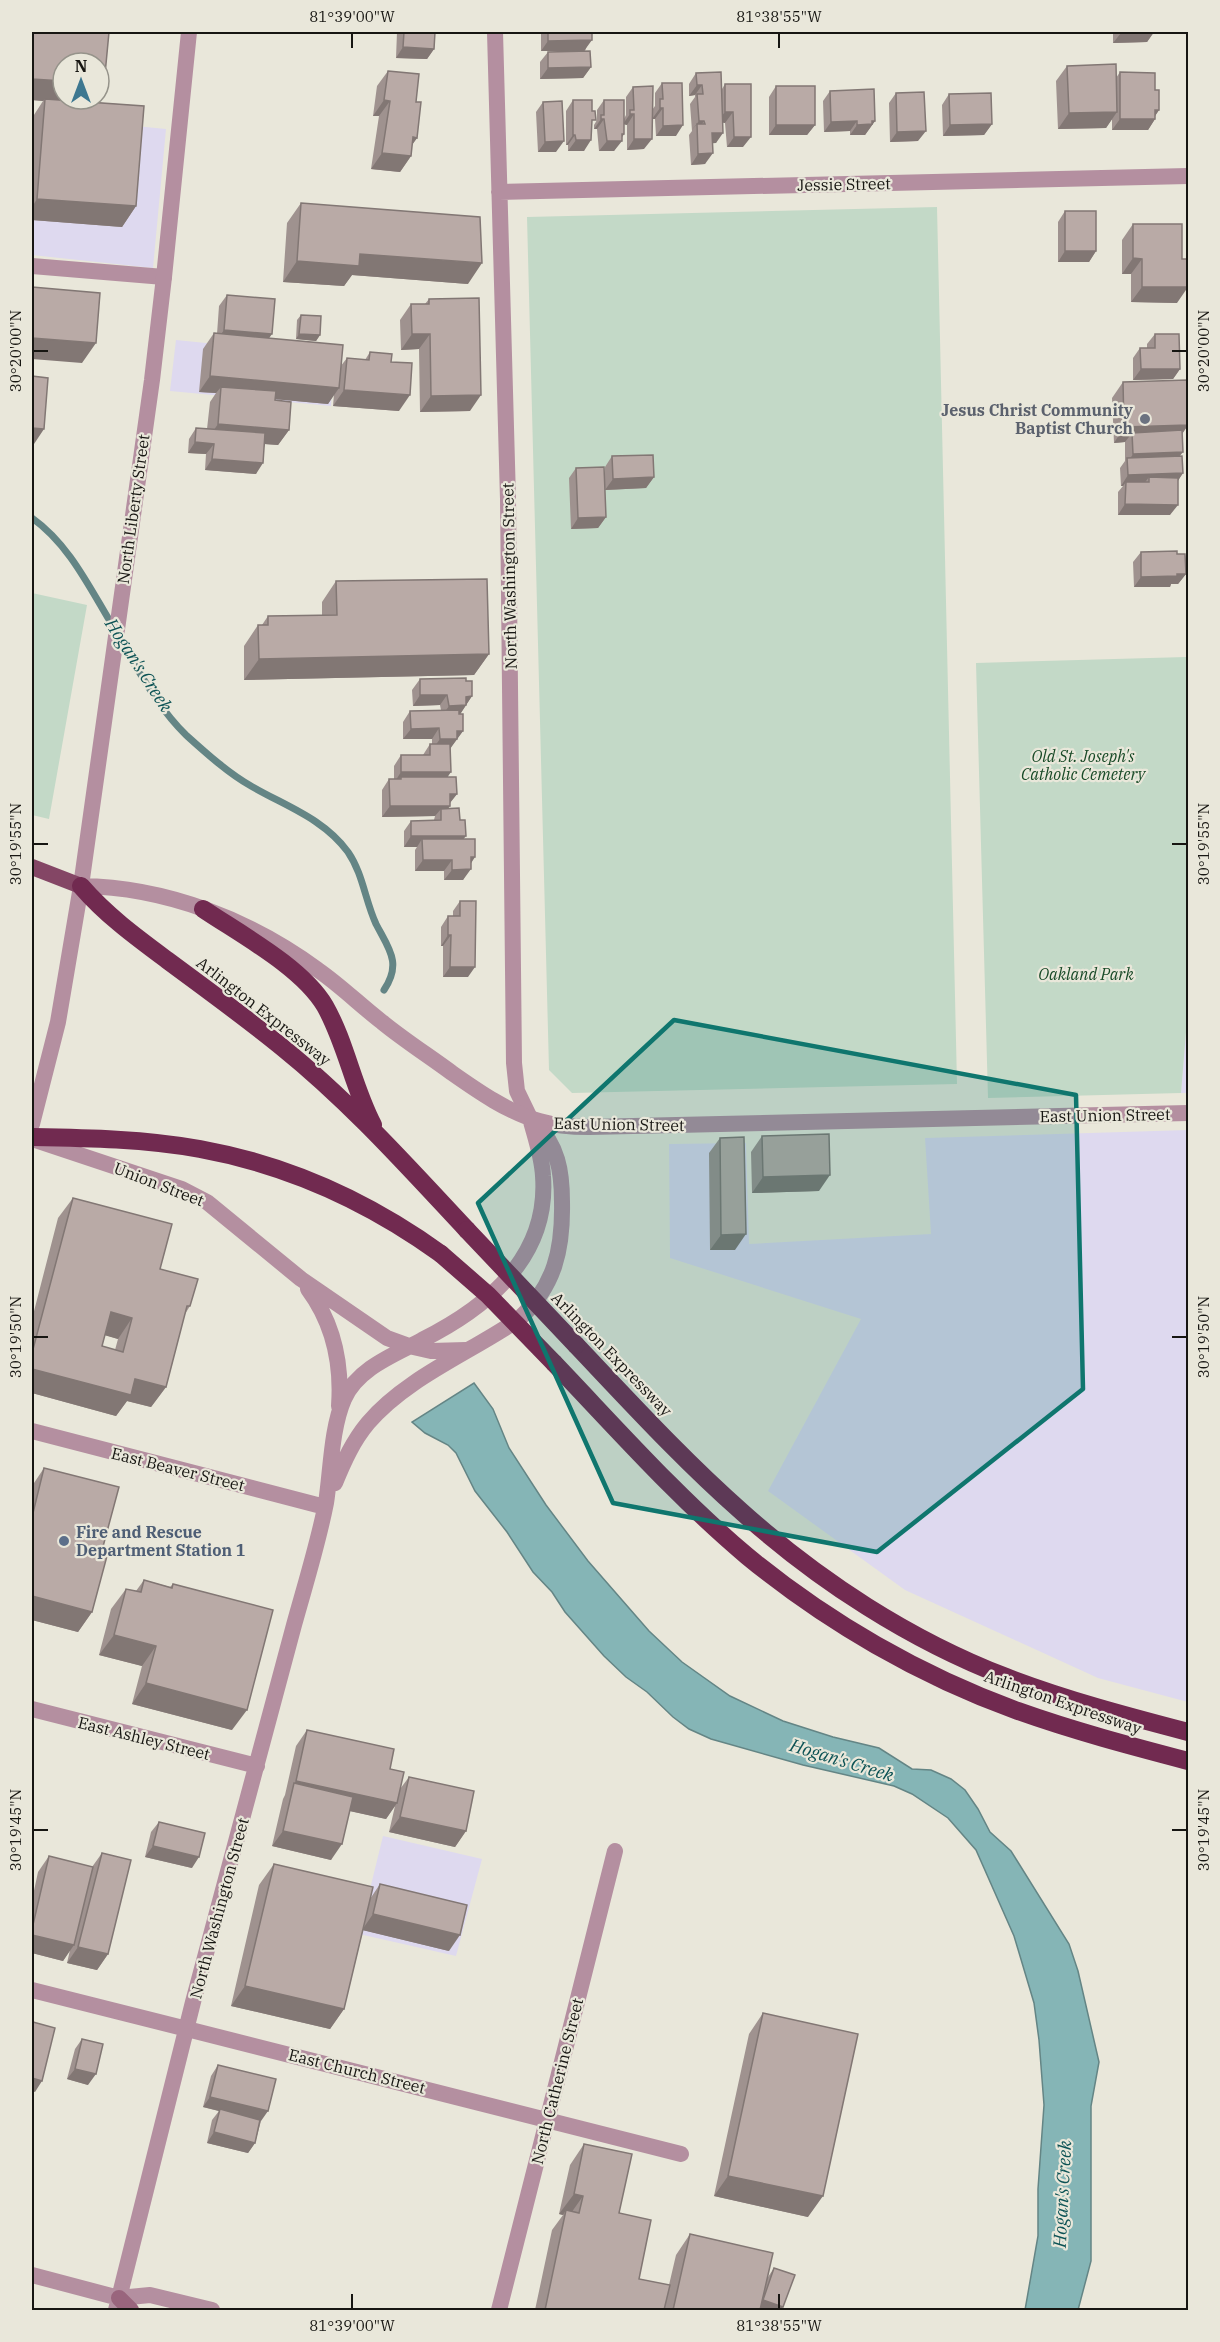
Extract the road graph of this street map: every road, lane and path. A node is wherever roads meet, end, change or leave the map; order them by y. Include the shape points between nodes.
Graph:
1 (189, 32) edge
2 (495, 32) edge
3 (1188, 176) edge
4 (500, 192) junction
5 (32, 266) edge
6 (164, 277) junction
7 (32, 867) edge
8 (81, 886) junction
9 (203, 909) junction
10 (1188, 1113) edge
11 (530, 1118) junction
12 (32, 1124) edge
13 (32, 1138) edge
14 (384, 1142) junction
15 (300, 1279) junction
16 (409, 1346) junction
17 (470, 1349) junction
18 (338, 1420) junction
19 (32, 1431) edge
20 (325, 1507) junction
21 (32, 1709) edge
22 (1188, 1732) edge
23 (1188, 1761) edge
24 (257, 1766) junction
25 (615, 1851) dead end
26 (32, 1990) edge
27 (187, 2029) junction
28 (549, 2119) junction
29 (681, 2154) dead end
30 (32, 2275) edge
31 (117, 2304) edge
32 (131, 2310) edge
33 (212, 2310) edge
34 (499, 2310) edge

1 - 6 street, North Liberty Street
2 - 4 street, North Washington Street
3 - 4 street, Jessie Street
4 - 11 street, North Washington Street via 508,499 514,1073 520,1099
5 - 6 street
6 - 8 street, North Liberty Street
7 - 8 main road
8 - 9 street, East Union Street via 144,891
8 - 12 street, North Liberty Street via 58,1022
8 - 14 highway, Arlington Expressway via 133,935 297,1060
9 - 11 street, East Union Street via 286,948 462,1079
9 - 14 highway via 282,962 318,997 333,1022 368,1114
10 - 11 street, East Union Street via 589,1127 565,1127
11 - 16 street, North Washington Street via 540,1156 543,1193 538,1226 528,1251 512,1274 486,1299
11 - 17 street, North Washington Street via 549,1140 560,1165 563,1221 559,1255 545,1287 526,1312
13 - 15 street, Union Street via 199,1197
13 - 23 highway, Arlington Expressway, bridge via 201,1149 249,1160 348,1198 441,1254 488,1294 663,1478 720,1532 779,1580 855,1632 945,1679 1017,1710 1093,1736
14 - 22 highway, Arlington Expressway, bridge via 687,1461 804,1563 870,1608 1005,1677 1077,1702
15 - 16 street, Union Street via 377,1333
15 - 18 street, Union Street via 320,1306 335,1344 340,1372
16 - 17 street, Union Street via 442,1352
16 - 18 street, North Washington Street via 375,1365 353,1385 345,1396
17 - 20 street, North Washington Street via 409,1388 375,1416 349,1452
18 - 20 street, North Washington Street
19 - 20 street, East Beaver Street
20 - 24 street, North Washington Street
21 - 24 street, East Ashley Street
24 - 27 street, North Washington Street
25 - 28 street, North Catherine Street
26 - 27 street, East Church Street
27 - 28 street, East Church Street
27 - 31 street, North Washington Street
28 - 29 street, East Church Street
28 - 34 street, North Catherine Street
30 - 31 street
31 - 32 main road
31 - 33 street via 150,2295

